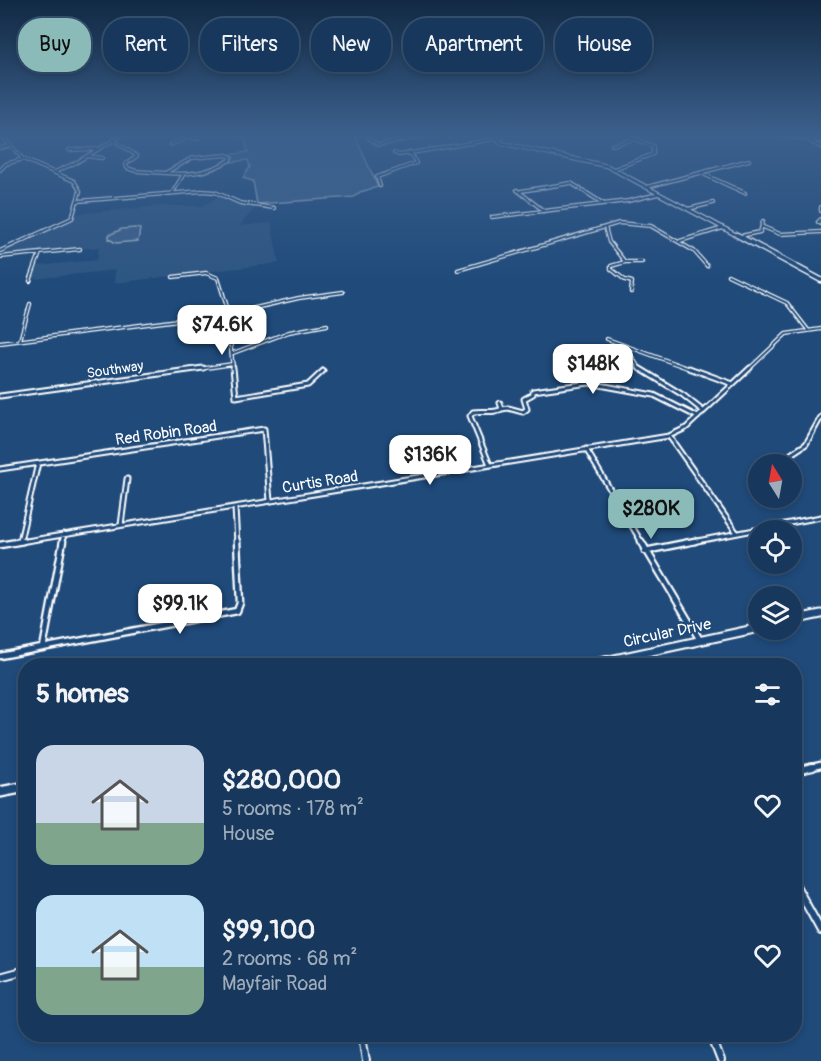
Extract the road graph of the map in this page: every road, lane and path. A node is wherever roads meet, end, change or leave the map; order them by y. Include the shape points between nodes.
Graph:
1 (77, 184) edge
2 (178, 184) edge
3 (567, 184) edge
4 (572, 184) edge
5 (641, 184) edge
6 (660, 184) edge
7 (724, 184) edge
8 (647, 187) junction
9 (173, 192) junction
10 (745, 193) dead end
11 (659, 194) junction
12 (78, 201) junction
13 (713, 203) dead end
14 (604, 204) junction
15 (274, 208) dead end
16 (688, 209) junction
17 (544, 211) junction
18 (492, 217) dead end
19 (821, 219) edge
20 (763, 221) dead end
21 (821, 224) edge
22 (605, 227) junction
23 (763, 227) junction
24 (723, 228) junction
25 (821, 232) edge
26 (739, 237) junction
27 (679, 241) junction
28 (80, 249) dead end
29 (0, 251) edge
30 (40, 253) junction
31 (0, 257) edge
32 (625, 262) junction
33 (642, 262) dead end
34 (707, 266) dead end
35 (458, 270) dead end
36 (728, 275) dead end
37 (173, 277) dead end
38 (821, 280) edge
39 (30, 281) dead end
40 (343, 292) dead end
41 (631, 292) dead end
42 (30, 304) dead end
43 (228, 314) junction
44 (327, 325) dead end
45 (821, 329) edge
46 (809, 330) junction
47 (607, 339) dead end
48 (20, 340) junction
49 (0, 343) edge
50 (626, 346) junction
51 (233, 353) junction
52 (233, 364) junction
53 (323, 371) dead end
54 (733, 384) junction
55 (0, 396) edge
56 (500, 404) dead end
57 (502, 409) junction
58 (704, 411) junction
59 (698, 417) junction
60 (821, 417) edge
61 (669, 436) junction
62 (586, 449) junction
63 (791, 454) edge
64 (38, 463) junction
65 (490, 465) junction
66 (0, 469) edge
67 (127, 479) dead end
68 (270, 501) junction
69 (235, 508) junction
70 (821, 517) edge
71 (121, 525) junction
72 (737, 533) junction
73 (64, 534) junction
74 (19, 542) junction
75 (0, 545) edge
76 (645, 550) junction
77 (821, 614) edge
78 (802, 619) edge
79 (748, 630) edge
80 (700, 640) junction
81 (43, 648) junction
82 (0, 656) edge
83 (618, 658) edge
84 (821, 765) edge
85 (802, 769) edge
86 (18, 789) edge
87 (0, 792) edge
88 (802, 897) edge
89 (821, 931) edge
90 (18, 972) edge
91 (0, 977) edge
92 (363, 1042) edge
93 (714, 1042) edge
94 (366, 1061) edge
95 (721, 1061) edge

1 - 12 street
2 - 9 street
3 - 17 street via 519,190
4 - 14 street
5 - 8 street
6 - 8 street
7 - 10 street
8 - 11 street
9 - 12 street
9 - 15 street via 212,191 240,203
11 - 14 street
11 - 16 street
12 - 29 street via 72,218
13 - 16 street
14 - 17 street
16 - 24 street
17 - 18 street
19 - 21 street
20 - 23 street
22 - 27 street via 651,226
22 - 32 street via 610,244
22 - 35 street
23 - 25 street via 780,234
23 - 26 street via 760,232
24 - 26 street
24 - 27 street
26 - 38 street
27 - 34 street
28 - 30 street
30 - 31 street
30 - 39 street
32 - 33 street
32 - 41 street via 610,269 632,282
36 - 46 street via 787,303
37 - 43 street via 204,273 216,276
40 - 43 street
42 - 48 street
43 - 48 street
43 - 51 street
44 - 51 street via 289,332
45 - 46 street, Curtis Road
46 - 54 street, Curtis Road via 786,334
47 - 50 street
48 - 49 street
50 - 54 street
50 - 58 street via 641,371
51 - 52 street
52 - 53 street via 236,397 309,385
52 - 55 street, Southway
54 - 58 street, Curtis Road
56 - 57 street
57 - 59 street via 523,412 527,409 525,399 533,391 589,383 654,395
57 - 65 street via 471,414
58 - 59 street, Curtis Road
59 - 61 street, Curtis Road
60 - 63 street via 806,444
61 - 62 street, Curtis Road
61 - 72 street
62 - 65 street, Curtis Road
62 - 76 street
64 - 66 street, Red Robin Road
64 - 68 street, Red Robin Road via 264,429
64 - 74 street
65 - 68 street, Curtis Road
67 - 71 street
68 - 69 street, Curtis Road
69 - 71 street, Curtis Road
69 - 81 street via 240,603 237,611
70 - 72 street
71 - 73 street, Curtis Road
72 - 76 street
73 - 74 street, Curtis Road
73 - 81 street
74 - 75 street, Curtis Road
76 - 80 street
77 - 78 street
79 - 80 street, Circular Drive
80 - 83 street, Circular Drive
81 - 82 street
84 - 85 street
86 - 87 street
88 - 89 street
90 - 91 street
92 - 94 street
93 - 95 street

